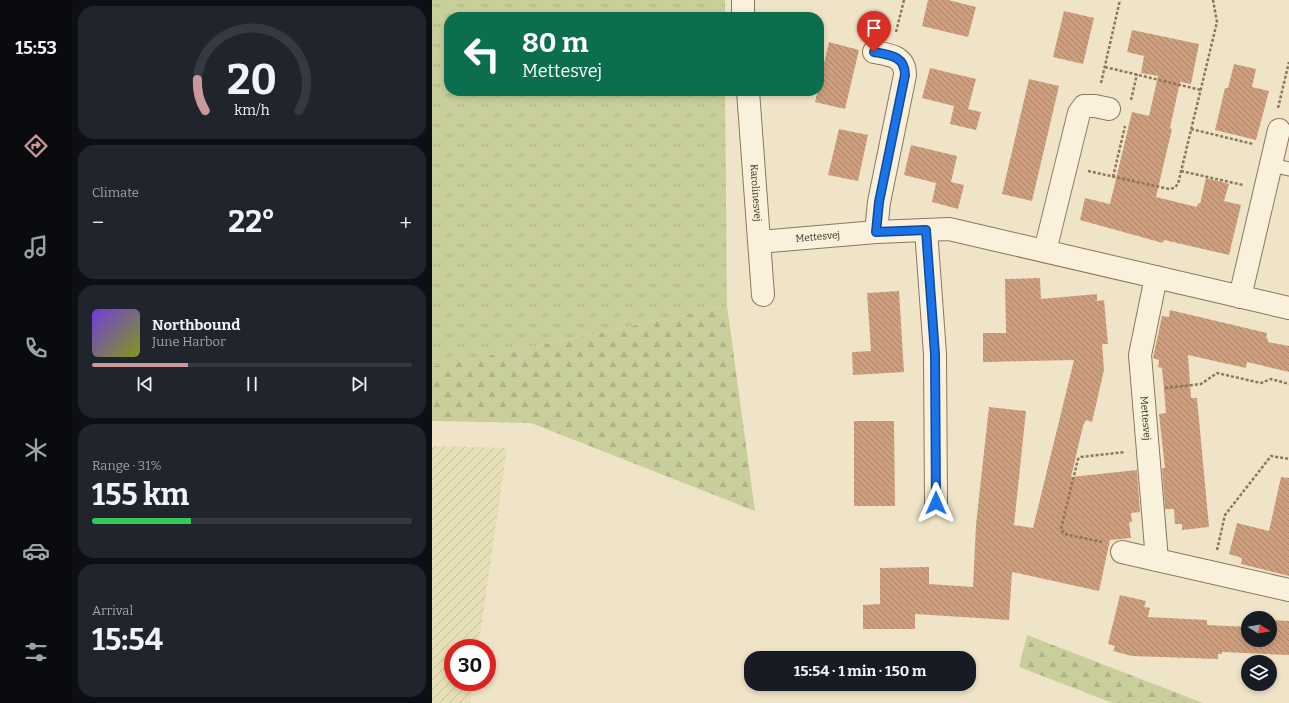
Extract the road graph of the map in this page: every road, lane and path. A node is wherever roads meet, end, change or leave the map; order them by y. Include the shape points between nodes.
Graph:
1 (743, 0) edge
2 (904, 0) edge
3 (1120, 0) edge
4 (1213, 0) edge
5 (743, 12) edge
6 (882, 53) joint
7 (1289, 62) edge
8 (1104, 67) junction
9 (1201, 90) junction
10 (748, 96) edge
11 (1102, 107) joint
12 (1191, 129) junction
13 (1279, 154) edge
14 (1066, 166) junction
15 (1181, 171) junction
16 (1265, 190) junction
17 (926, 230) junction
18 (876, 232) junction
19 (760, 242) junction
20 (1045, 251) junction
21 (1156, 277) junction
22 (763, 295) dead end
23 (1240, 297) junction
24 (1289, 308) edge
25 (1289, 384) edge
26 (1142, 390) junction
27 (1148, 450) junction
28 (1289, 459) edge
29 (936, 503) dead end
30 (1122, 552) joint
31 (1157, 560) junction
32 (1212, 573) junction
33 (1289, 590) edge

1 - 5 street
2 - 6 path
3 - 8 path
4 - 9 path via 1217,22
6 - 18 street via 902,61 905,75 879,202
7 - 13 path via 1274,125
8 - 9 path
8 - 11 path
9 - 12 path
10 - 19 street, Karolinesvej
11 - 14 street via 1084,106 1079,113
12 - 13 path
12 - 15 path
13 - 16 street
14 - 15 path via 1169,189 1178,184
14 - 20 street
15 - 16 path
16 - 23 street
17 - 18 street, Mettesvej
17 - 20 street, Mettesvej via 949,229
17 - 29 street via 935,354
18 - 19 street, Mettesvej
19 - 22 street, Karolinesvej
20 - 21 street, Mettesvej
21 - 23 street, Mettesvej
21 - 26 street, Mettesvej via 1140,355
23 - 24 street, Mettesvej
25 - 26 path via 1271,379 1261,382 1217,373 1201,384
26 - 27 street, Mettesvej
27 - 30 path via 1078,459 1062,532 1119,546
27 - 31 street, Mettesvej
28 - 32 path via 1271,456 1226,512
30 - 31 street
31 - 32 street
32 - 33 street

